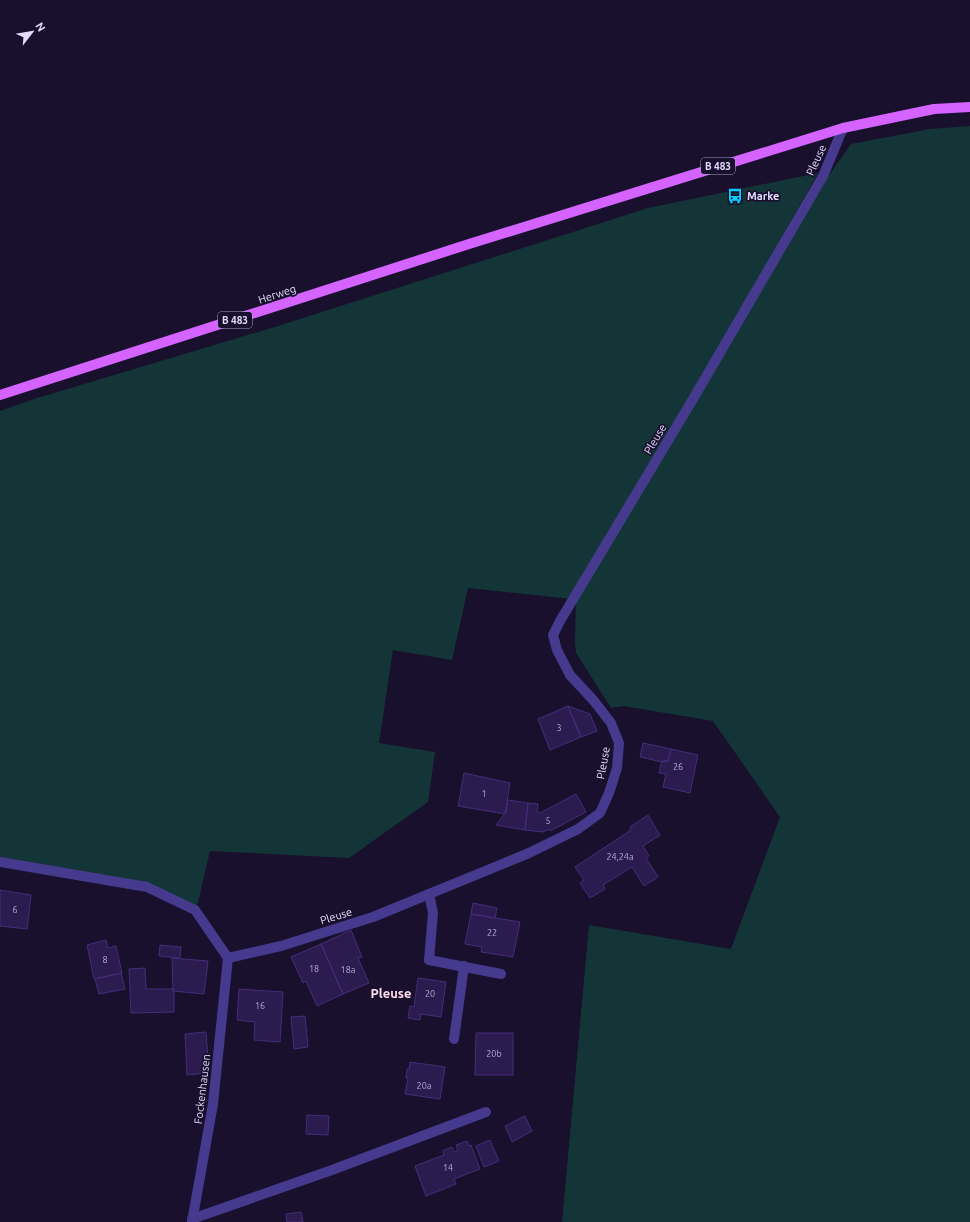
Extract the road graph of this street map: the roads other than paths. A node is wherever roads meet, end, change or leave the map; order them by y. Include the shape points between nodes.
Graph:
1 (970, 107) edge
2 (843, 128) junction
3 (0, 395) edge
4 (0, 862) edge
5 (429, 894) junction
6 (228, 958) junction
7 (464, 966) junction
8 (501, 974) dead end
9 (454, 1039) dead end
10 (486, 1112) dead end
11 (192, 1220) edge

1 - 2 main road, B 483 via 934,109
2 - 3 main road, Herweg / B 483 via 469,244
2 - 5 street, Pleuse via 822,176 554,635 556,650 570,675 594,700 611,723 619,743 617,768 600,813 578,829 529,853
4 - 6 street via 147,887 195,910
5 - 6 street, Pleuse via 365,920 281,946
5 - 7 street via 433,913 429,960
6 - 11 street, Fockenhausen via 213,1104
7 - 8 street
7 - 9 street
10 - 11 street

